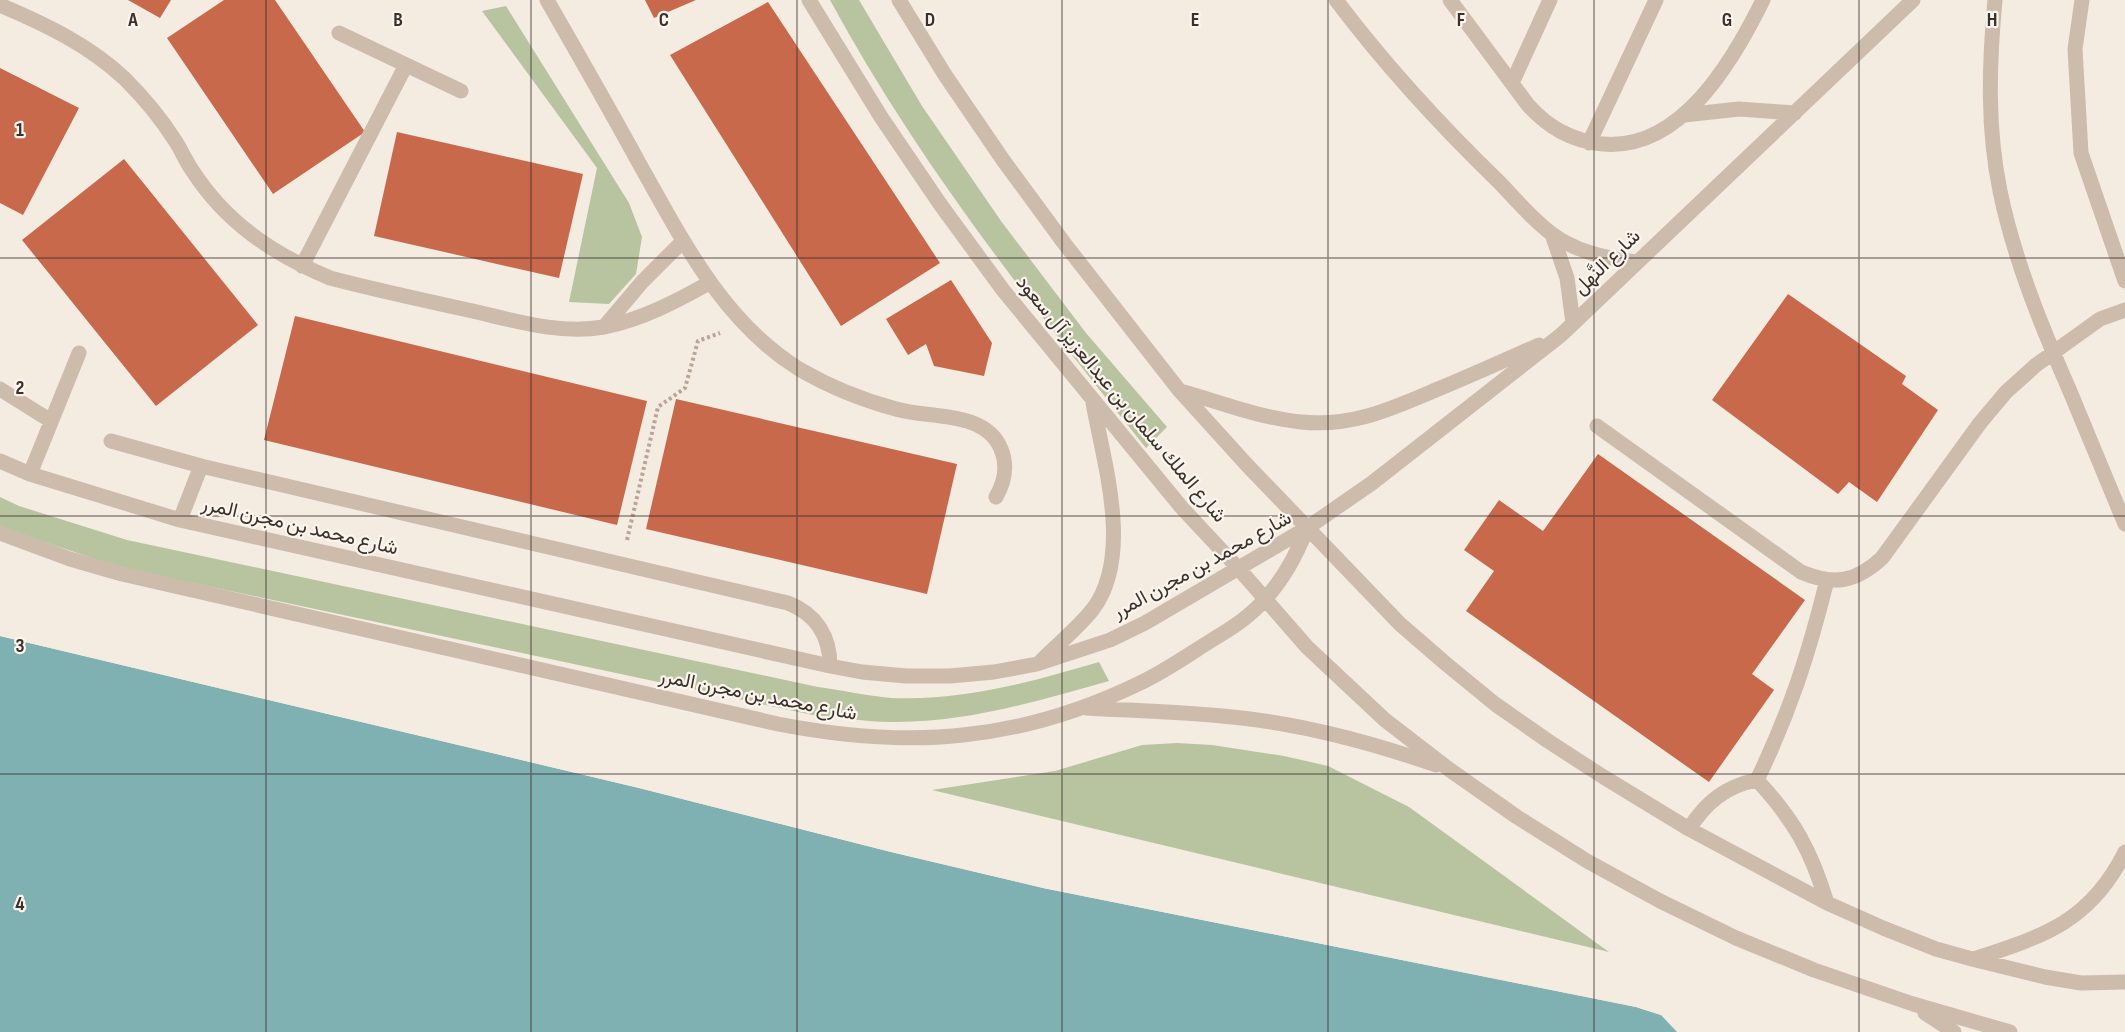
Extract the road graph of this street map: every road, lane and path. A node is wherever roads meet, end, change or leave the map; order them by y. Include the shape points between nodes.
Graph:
1 (547, 0) edge
2 (809, 0) edge
3 (899, 0) edge
4 (1336, 0) edge
5 (1450, 0) edge
6 (1550, 0) edge
7 (1656, 0) edge
8 (1762, 0) edge
9 (1913, 0) edge
10 (1995, 0) edge
11 (2082, 0) edge
12 (0, 5) edge
13 (339, 33) dead end
14 (406, 65) junction
15 (1512, 83) junction
16 (461, 91) dead end
17 (1795, 112) junction
18 (1684, 115) junction
19 (1589, 143) junction
20 (1552, 234) junction
21 (683, 241) junction
22 (1638, 262) junction
23 (302, 266) junction
24 (2125, 281) edge
25 (709, 283) junction
26 (2125, 310) edge
27 (1573, 323) junction
28 (744, 324) junction
29 (604, 327) junction
30 (1561, 335) junction
31 (79, 353) dead end
32 (2053, 354) junction
33 (0, 389) edge
34 (1179, 390) junction
35 (1092, 400) junction
36 (51, 421) junction
37 (1597, 426) dead end
38 (111, 441) dead end
39 (0, 461) edge
40 (201, 466) junction
41 (30, 474) junction
42 (996, 497) dead end
43 (180, 520) junction
44 (2125, 524) edge
45 (1307, 528) junction
46 (0, 533) edge
47 (621, 564) junction
48 (1239, 569) junction
49 (1827, 580) junction
50 (1265, 600) junction
51 (1037, 664) junction
52 (830, 666) junction
53 (1080, 708) junction
54 (1450, 770) junction
55 (1757, 780) junction
56 (1689, 829) junction
57 (2125, 852) edge
58 (1827, 903) junction
59 (1972, 959) junction
60 (2125, 982) edge
61 (1912, 1004) junction
62 (1954, 1032) edge
63 (2010, 1032) edge

1 - 21 street
2 - 35 street, شارع الملك سلمان بن عبدالعزيز آل سعود via 940,204
3 - 34 street via 1003,160
4 - 20 street via 1419,99
5 - 15 street
6 - 15 street
7 - 19 street
8 - 18 street via 1735,51
9 - 17 street, شارع النَّهل
10 - 32 street via 1990,93 2000,189 2010,235
11 - 24 street via 2075,49 2081,153
12 - 23 street via 51,27 103,60 152,108 214,200 268,247
13 - 14 street
14 - 16 street
14 - 23 street
15 - 19 street via 1541,120 1557,131
17 - 18 street via 1739,109
17 - 22 street, شارع النَّهل
18 - 19 street via 1652,137 1633,143
20 - 22 street via 1594,254
20 - 27 street via 1568,278
21 - 25 street
21 - 29 street
22 - 27 street, شارع النَّهل
23 - 29 street via 330,278 526,324
25 - 28 street
25 - 29 street via 658,308
26 - 32 street via 2100,320
27 - 30 street, شارع النَّهل
28 - 42 street via 770,348 832,387 905,412 980,426 991,434 1004,458 1003,485
28 - 47 path via 699,342 685,388 658,407
30 - 34 street via 1388,411 1360,419 1302,422 1274,418
30 - 45 street, شارع النَّهل via 1372,483
31 - 36 street
32 - 44 street
32 - 49 street via 2020,378 1992,407 1882,558 1855,577
33 - 36 street
34 - 45 street
35 - 48 street, شارع الملك سلمان بن عبدالعزيز آل سعود via 1168,493
35 - 51 street via 1113,518 1112,562 1094,607
36 - 41 street
37 - 49 street via 1801,572
38 - 40 street
39 - 41 street, شارع محمد بن مجرن المرر
40 - 43 street
40 - 47 street
41 - 43 street, شارع محمد بن مجرن المرر
43 - 52 street, شارع محمد بن مجرن المرر
45 - 48 street, شارع محمد بن مجرن المرر
45 - 50 street, شارع محمد بن مجرن المرر via 1288,570
45 - 56 street via 1400,624 1495,704
46 - 53 street, شارع محمد بن مجرن المرر via 122,574 824,733 870,738 964,735
47 - 52 street via 801,608 824,633
48 - 50 street, شارع الملك سلمان بن عبدالعزيز آل سعود
48 - 51 street, شارع محمد بن مجرن المرر via 1119,636
49 - 55 street via 1797,689
50 - 53 street, شارع محمد بن مجرن المرر via 1232,629 1176,663
50 - 54 street, شارع الملك سلمان بن عبدالعزيز آل سعود via 1307,647 1385,720
51 - 52 street, شارع محمد بن مجرن المرر via 950,676 906,676
53 - 54 street via 1251,719 1330,733
54 - 61 street, شارع الملك سلمان بن عبدالعزيز آل سعود via 1537,830 1660,901 1814,970
55 - 56 street via 1729,788 1713,799
55 - 58 street via 1808,848
56 - 58 street
57 - 59 street via 2106,884 2072,918 2015,945
58 - 59 street
59 - 60 street via 2081,983
61 - 62 street
61 - 63 street, شارع الملك سلمان بن عبدالعزيز آل سعود

